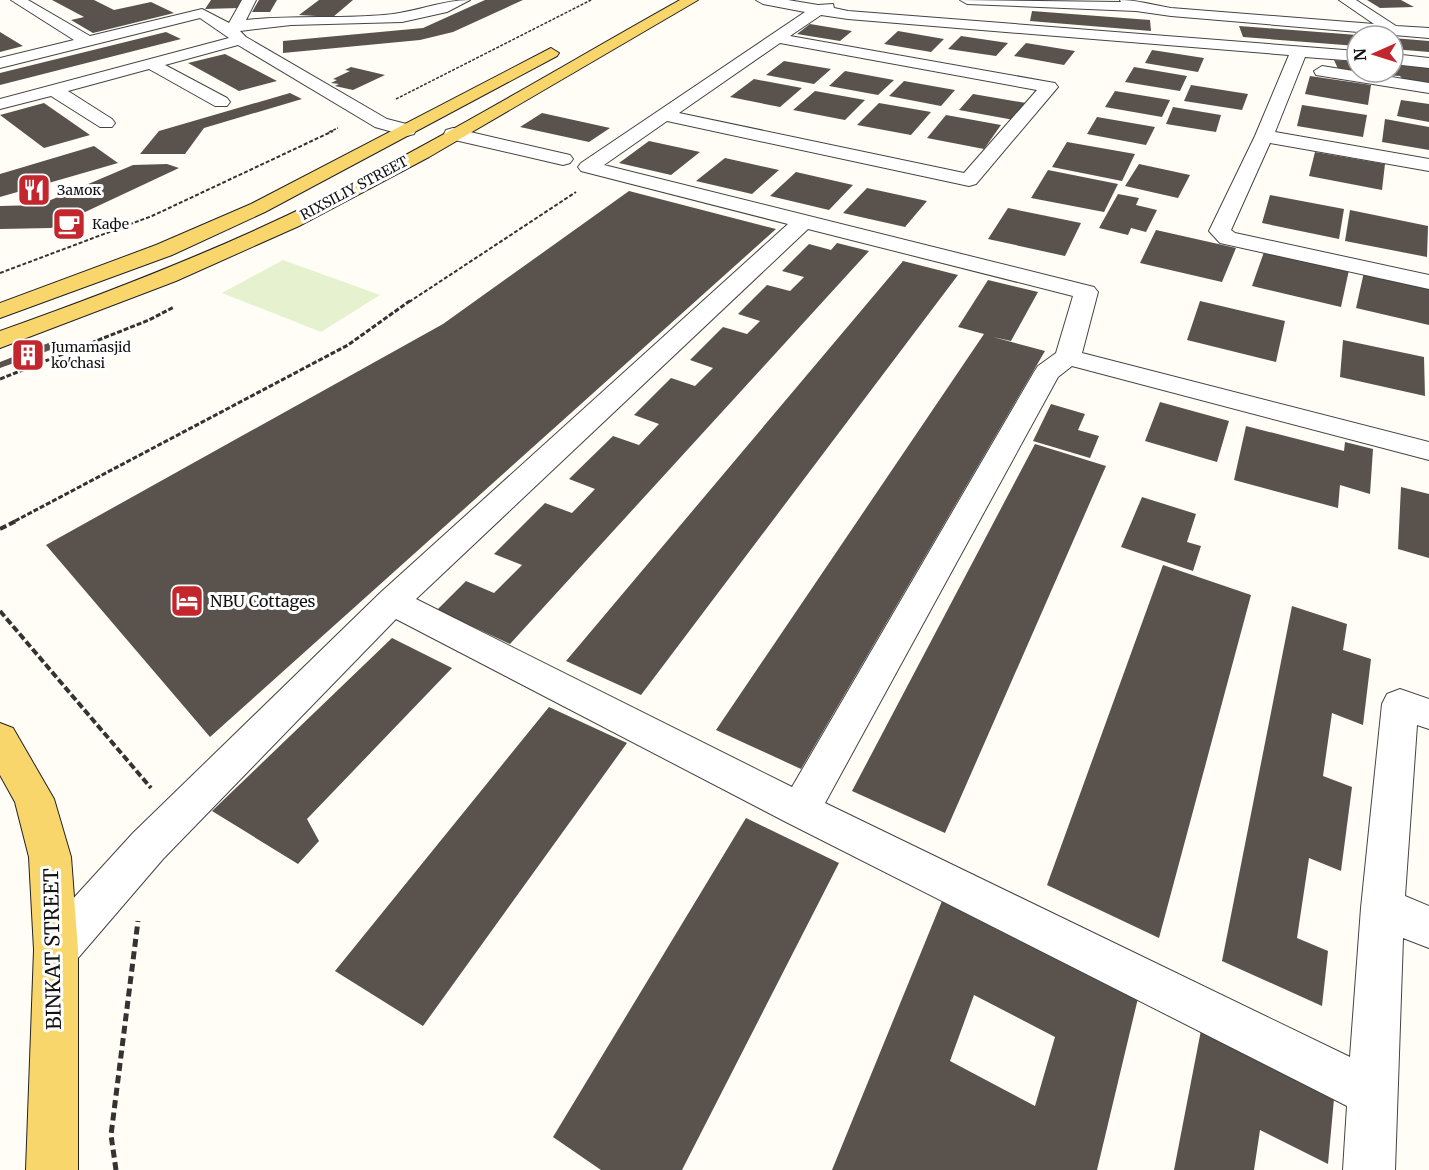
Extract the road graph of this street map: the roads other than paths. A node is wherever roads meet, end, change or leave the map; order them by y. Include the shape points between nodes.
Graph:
1 (18, 0) edge
2 (249, 0) edge
3 (405, 0) edge
4 (463, 0) edge
5 (691, 0) edge
6 (763, 0) edge
7 (849, 0) edge
8 (967, 0) edge
9 (1223, 0) edge
10 (1346, 0) edge
11 (1132, 3) edge
12 (928, 6) dead end
13 (367, 7) dead end
14 (818, 10) junction
15 (1171, 12) junction
16 (1248, 18) junction
17 (396, 20) junction
18 (351, 22) junction
19 (921, 22) junction
20 (1384, 24) edge
21 (1345, 26) edge
22 (1405, 31) edge
23 (236, 33) junction
24 (1429, 33) edge
25 (777, 38) junction
26 (87, 41) junction
27 (1180, 41) junction
28 (570, 43) dead end
29 (1345, 57) edge
30 (1296, 59) junction
31 (1405, 60) edge
32 (0, 63) edge
33 (1429, 63) edge
34 (151, 64) junction
35 (1429, 88) edge
36 (54, 90) junction
37 (221, 102) dead end
38 (0, 104) edge
39 (665, 115) junction
40 (106, 123) dead end
41 (407, 130) junction
42 (453, 134) junction
43 (1264, 136) junction
44 (562, 159) dead end
45 (1429, 165) edge
46 (324, 174) junction
47 (362, 184) junction
48 (803, 222) junction
49 (1429, 282) edge
50 (0, 311) edge
51 (0, 340) edge
52 (1068, 357) junction
53 (1429, 451) edge
54 (392, 602) junction
55 (1429, 714) edge
56 (0, 739) edge
57 (800, 810) junction
58 (1383, 908) junction
59 (1429, 927) edge
60 (56, 950) junction
61 (1372, 1093) junction
62 (52, 1170) edge
63 (1369, 1170) edge

1 - 26 street
2 - 23 street
3 - 17 street
4 - 17 street via 440,10
5 - 42 main road, RIXSILIY STREET
6 - 14 street
7 - 14 street
8 - 11 street
9 - 16 street
10 - 20 street
11 - 15 street
12 - 19 street
13 - 18 street
14 - 19 street
14 - 25 street
15 - 16 street
15 - 27 street
16 - 21 street
17 - 18 street
18 - 23 street via 298,20
19 - 27 street
22 - 24 street
23 - 26 street via 202,13
23 - 34 street
23 - 41 street via 381,123
25 - 39 street
25 - 39 street via 1049,87 969,180
26 - 32 street
27 - 30 street
28 - 41 main road, RIXSILIY STREET
29 - 30 street
30 - 35 street
30 - 43 street
31 - 33 street
34 - 36 street
34 - 37 street
36 - 38 street
36 - 40 street
39 - 48 street via 588,167
41 - 46 main road, RIXSILIY STREET
42 - 44 street
42 - 47 main road, RIXSILIY STREET
43 - 45 street
43 - 49 street via 1220,231 1228,238
46 - 47 main road via 321,181 328,186
46 - 50 main road, RIXSILIY STREET via 164,250
47 - 51 main road, RIXSILIY STREET via 251,240
48 - 52 street via 1086,292
48 - 54 street
52 - 53 street
52 - 57 street via 1047,372
54 - 57 street
54 - 60 street via 148,846
55 - 58 street via 1400,704
56 - 60 main road, BINKAT STREET via 27,782 45,836
57 - 61 street
58 - 59 street
58 - 61 street
60 - 62 main road, BINKAT STREET
61 - 63 street

